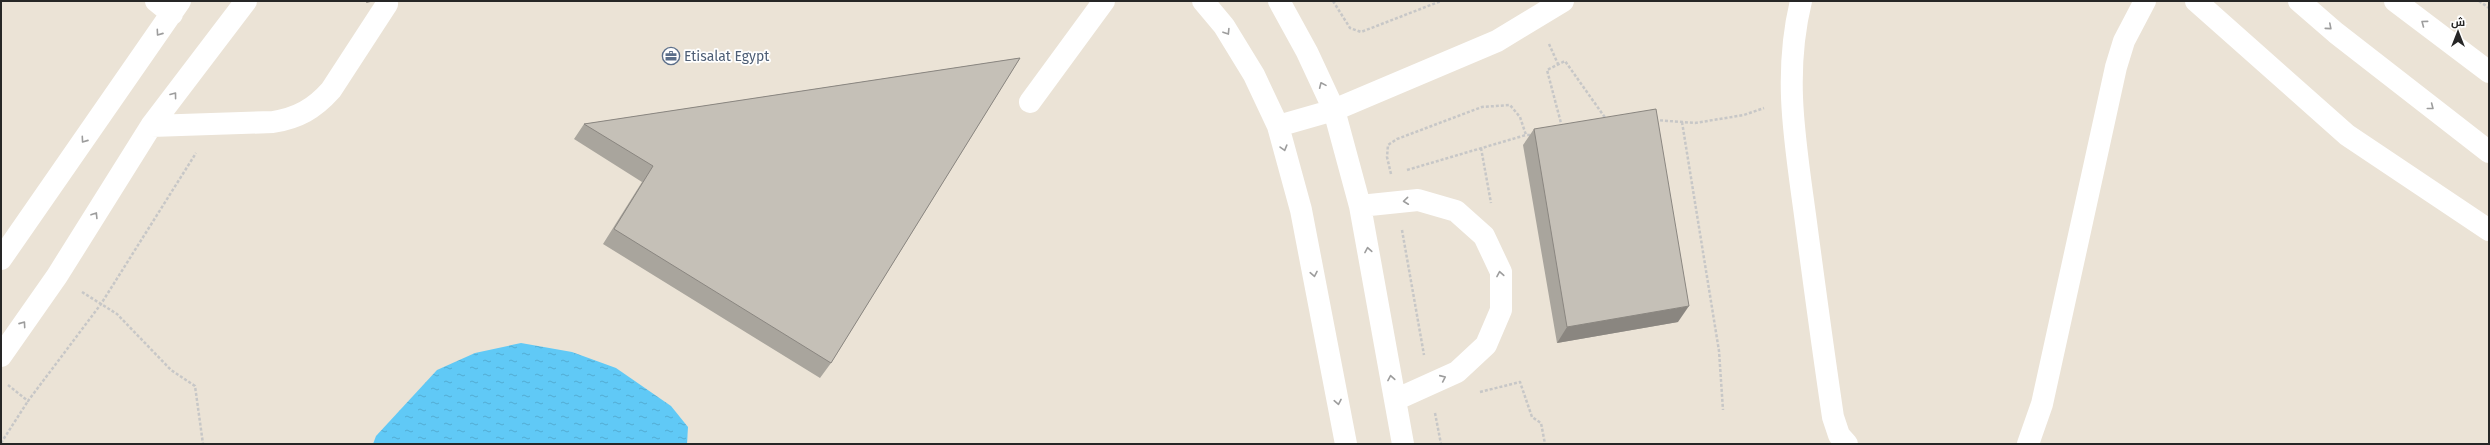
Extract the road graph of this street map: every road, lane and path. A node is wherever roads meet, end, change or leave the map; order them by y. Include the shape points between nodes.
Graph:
1 (246, 1) edge
2 (1104, 1) edge
3 (1203, 1) edge
4 (1279, 1) edge
5 (1333, 1) edge
6 (1441, 1) edge
7 (1563, 1) edge
8 (1801, 1) edge
9 (2145, 1) edge
10 (2196, 1) edge
11 (2299, 1) edge
12 (2395, 1) edge
13 (2479, 1) edge
14 (388, 4) dead end
15 (169, 5) edge
16 (2489, 8) edge
17 (2489, 72) edge
18 (1790, 99) junction
19 (1030, 102) dead end
20 (1334, 110) junction
21 (1650, 120) edge
22 (1682, 122) junction
23 (214, 124) junction
24 (1611, 125) edge
25 (151, 126) junction
26 (1278, 126) junction
27 (1564, 131) edge
28 (1533, 135) edge
29 (1526, 136) junction
30 (1481, 148) junction
31 (2489, 152) edge
32 (1406, 170) dead end
33 (1398, 172) dead end
34 (1391, 174) junction
35 (1397, 202) junction
36 (1360, 206) junction
37 (2489, 230) edge
38 (1487, 241) junction
39 (1, 259) edge
40 (56, 276) junction
41 (101, 304) junction
42 (1, 356) edge
43 (6, 384) dead end
44 (1429, 384) junction
45 (1477, 393) dead end
46 (1395, 400) junction
47 (28, 401) junction
48 (1723, 410) dead end
49 (1, 443) edge
50 (203, 444) edge
51 (1346, 444) edge
52 (1403, 444) edge
53 (1441, 444) edge
54 (1545, 444) edge
55 (1847, 444) edge
56 (2028, 444) edge

25 -> 1 street
2 - 19 street
3 -> 26 street via 1224,26 1254,75
20 -> 4 street via 1307,52
5 - 6 path via 1350,28 1361,32
7 - 20 street via 1497,41
8 - 18 street via 1794,28 1790,63
9 - 56 street via 2124,41 2116,67 2042,404
10 - 37 street via 2347,136
11 -> 31 street via 2336,33
17 -> 12 street
13 - 16 path
14 - 23 street via 331,90 320,103 306,113 273,122
15 -> 39 street
18 - 22 path via 1744,115 1695,124
18 - 55 street via 1833,417 1839,435
20 - 26 street
20 - 36 street
21 - 22 path
22 - 48 path via 1719,351
23 - 25 street
23 - 41 path
24 - 27 path via 1566,60 1547,70
40 -> 25 street
26 -> 51 street via 1301,210
28 - 29 path
29 - 30 path
29 - 34 path via 1520,117 1510,105 1482,107 1388,145 1387,157
30 - 32 path
30 - 38 path via 1498,237
33 - 34 path
34 - 35 path
35 - 36 street
38 -> 35 street via 1456,211 1418,200
35 - 44 path
46 -> 36 street
44 -> 38 street via 1458,372 1486,346 1501,310 1501,272
40 - 41 path
42 -> 40 street
41 - 47 path
41 - 50 path via 117,314 172,370 195,386
43 - 47 path
44 - 46 street
44 - 53 path
45 - 54 path via 1520,382 1532,417 1541,423
46 - 52 street
47 - 49 path

